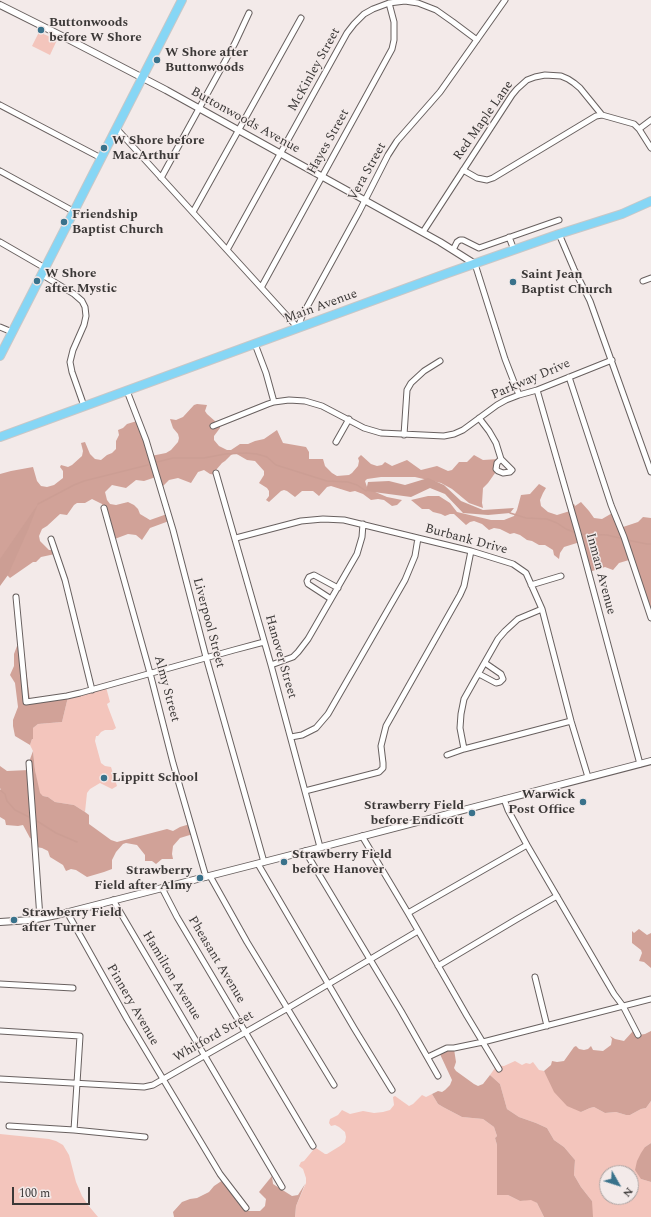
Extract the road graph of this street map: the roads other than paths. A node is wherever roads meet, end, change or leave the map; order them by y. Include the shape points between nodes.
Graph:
1 (182, 0) edge
2 (505, 0) edge
3 (389, 3) junction
4 (0, 5) edge
5 (248, 13) dead end
6 (301, 18) dead end
7 (476, 40) junction
8 (142, 78) junction
9 (0, 105) edge
10 (200, 108) junction
11 (602, 115) junction
12 (651, 120) edge
13 (116, 128) junction
14 (639, 129) junction
15 (239, 130) junction
16 (651, 148) edge
17 (281, 153) junction
18 (100, 158) junction
19 (463, 170) junction
20 (0, 171) edge
21 (322, 176) junction
22 (161, 178) junction
23 (365, 200) junction
24 (651, 201) edge
25 (73, 211) junction
26 (193, 212) junction
27 (559, 220) dead end
28 (423, 232) junction
29 (559, 234) junction
30 (509, 237) junction
31 (0, 242) edge
32 (228, 250) junction
33 (453, 250) junction
34 (514, 250) junction
35 (475, 264) junction
36 (43, 271) junction
37 (651, 278) edge
38 (643, 281) dead end
39 (262, 286) junction
40 (0, 327) edge
41 (298, 328) junction
42 (12, 332) junction
43 (255, 344) junction
44 (0, 356) edge
45 (612, 360) junction
46 (440, 361) dead end
47 (569, 376) junction
48 (127, 390) junction
49 (537, 390) junction
50 (519, 395) junction
51 (274, 402) junction
52 (84, 406) junction
53 (479, 418) junction
54 (349, 419) junction
55 (213, 426) dead end
56 (404, 434) junction
57 (0, 437) edge
58 (336, 442) dead end
59 (501, 459) dead end
60 (651, 472) edge
61 (216, 473) dead end
62 (104, 508) dead end
63 (363, 524) junction
64 (236, 538) junction
65 (418, 538) junction
66 (51, 539) dead end
67 (471, 551) junction
68 (561, 576) dead end
69 (531, 585) junction
70 (338, 588) junction
71 (16, 597) dead end
72 (331, 599) junction
73 (542, 609) junction
74 (651, 618) edge
75 (264, 642) junction
76 (206, 657) junction
77 (485, 663) junction
78 (271, 665) junction
79 (150, 673) junction
80 (479, 674) junction
81 (92, 690) junction
82 (571, 721) junction
83 (291, 737) junction
84 (464, 749) junction
85 (447, 755) dead end
86 (651, 762) edge
87 (29, 763) dead end
88 (640, 764) junction
89 (588, 778) junction
90 (305, 791) junction
91 (504, 800) junction
92 (362, 836) junction
93 (528, 845) junction
94 (320, 847) junction
95 (305, 851) junction
96 (261, 863) junction
97 (208, 876) junction
98 (162, 888) junction
99 (557, 896) junction
100 (113, 900) junction
101 (67, 912) junction
102 (408, 913) junction
103 (40, 918) junction
104 (0, 922) edge
105 (418, 930) junction
106 (370, 960) junction
107 (438, 966) junction
108 (535, 977) dead end
109 (0, 984) edge
110 (329, 984) junction
111 (73, 988) dead end
112 (651, 998) edge
113 (623, 1006) junction
114 (288, 1008) junction
115 (547, 1026) junction
116 (0, 1031) edge
117 (246, 1032) junction
118 (638, 1035) dead end
119 (483, 1042) junction
120 (205, 1056) junction
121 (428, 1057) junction
122 (499, 1069) dead end
123 (438, 1076) dead end
124 (0, 1079) edge
125 (163, 1079) junction
126 (77, 1083) junction
127 (334, 1085) dead end
128 (392, 1090) dead end
129 (9, 1126) dead end
130 (74, 1130) junction
131 (145, 1137) dead end
132 (313, 1146) dead end
133 (282, 1187) dead end
134 (246, 1208) dead end

1 - 8 main road
2 - 7 street, Vera Street
3 - 7 street, McKinley Street via 404,1 431,7
3 - 17 street, McKinley Street via 369,11 347,33
3 - 21 street, Hayes Street via 394,22 392,49
4 - 8 street, Buttonwoods Avenue
5 - 10 street
6 - 15 street
7 - 23 street, Vera Street via 440,92 393,147
8 - 10 street, Buttonwoods Avenue
8 - 13 main road
9 - 18 street
10 - 15 street, Buttonwoods Avenue
10 - 22 street
11 - 14 street via 634,124
11 - 19 street via 596,116 493,178 478,178
11 - 19 street, Red Maple Lane via 580,88 562,76 545,75 527,80 517,89
12 - 14 street
13 - 18 main road
13 - 22 street
14 - 16 street
15 - 17 street, Buttonwoods Avenue
15 - 26 street
17 - 21 street, Buttonwoods Avenue
17 - 32 street, McKinley Street
18 - 25 main road
19 - 28 street, Red Maple Lane
20 - 25 street
21 - 23 street, Buttonwoods Avenue
21 - 39 street, Hayes Street
22 - 26 street
23 - 28 street, Buttonwoods Avenue
23 - 41 street, Vera Street via 302,316
24 - 29 main road, Main Avenue via 622,214
25 - 36 main road
26 - 32 street
27 - 30 street
28 - 33 street, Buttonwoods Avenue
29 - 34 main road, Main Avenue
29 - 45 street via 590,301
30 - 33 street via 479,248 460,240
30 - 34 street
31 - 36 street
32 - 39 street
33 - 35 street, Buttonwoods Avenue
34 - 35 main road, Main Avenue
35 - 41 main road, Main Avenue
35 - 50 street
36 - 42 main road
36 - 52 street via 74,294 85,307 84,325 70,362
37 - 38 street
39 - 41 street
40 - 42 street
41 - 43 main road, Main Avenue
42 - 44 main road
43 - 48 main road, Main Avenue
43 - 51 street
45 - 47 street, Parkway Drive
45 - 60 street
46 - 56 street via 424,371 407,390
47 - 49 street, Parkway Drive
47 - 74 street
48 - 52 main road, Main Avenue
48 - 76 street, Liverpool Street via 146,440 171,524
49 - 50 street, Parkway Drive
49 - 88 street, Inman Avenue
50 - 53 street, Parkway Drive via 497,405
51 - 54 street, Parkway Drive via 310,402
51 - 55 street, Parkway Drive
52 - 57 main road, Main Avenue
53 - 56 street, Parkway Drive via 454,434
53 - 59 street via 494,438
54 - 56 street, Parkway Drive via 364,428 382,433
54 - 58 street
61 - 64 street, Hanover Street
62 - 79 street, Almy Street
63 - 64 street, Burbank Drive via 339,519 312,519
63 - 65 street, Burbank Drive
63 - 70 street via 360,548
64 - 75 street, Hanover Street
65 - 67 street, Burbank Drive
65 - 83 street via 415,556 405,580 328,714 316,728
66 - 81 street via 65,580
67 - 69 street, Burbank Drive via 513,564 526,573
67 - 90 street via 460,595 386,726 381,746 383,768 379,772
68 - 69 street
69 - 73 street, Burbank Drive
70 - 72 street
70 - 72 street via 314,575 309,577 308,584
71 - 81 street via 26,702
72 - 78 street via 311,635 298,652 293,657
73 - 77 street via 518,619 509,626 498,639
73 - 82 street, Burbank Drive
75 - 76 street
75 - 78 street, Hanover Street
76 - 79 street
76 - 96 street, Liverpool Street
77 - 80 street
77 - 80 street via 501,674 502,680 496,683
78 - 83 street, Hanover Street
79 - 81 street
79 - 97 street, Almy Street via 175,770
80 - 84 street via 464,699 460,714
82 - 84 street
82 - 89 street, Burbank Drive
83 - 90 street, Hanover Street
84 - 85 street
86 - 88 street
87 - 103 street
88 - 89 street
89 - 91 street
90 - 94 street, Hanover Street
91 - 92 street
91 - 93 street
92 - 94 street
92 - 102 street
93 - 99 street
93 - 102 street
94 - 95 street
95 - 96 street
95 - 106 street
96 - 97 street
96 - 110 street, Liverpool Street
97 - 98 street
97 - 114 street, Almy Street
98 - 100 street
98 - 117 street, Pheasant Avenue
99 - 107 street
99 - 113 street
100 - 101 street
100 - 120 street, Hamilton Avenue
101 - 103 street
101 - 125 street, Pinnery Avenue
102 - 105 street
103 - 104 street
105 - 106 street, Whitford Street
105 - 107 street
106 - 110 street, Whitford Street
106 - 121 street
107 - 119 street
108 - 115 street
109 - 111 street
110 - 114 street, Whitford Street
110 - 128 street, Liverpool Street
112 - 113 street
113 - 115 street
113 - 118 street
114 - 117 street, Whitford Street
114 - 127 street, Almy Street
115 - 119 street
116 - 126 street via 80,1036
117 - 120 street, Whitford Street
117 - 132 street, Pheasant Avenue
119 - 121 street via 448,1048
119 - 122 street
120 - 125 street, Whitford Street
120 - 133 street, Hamilton Avenue
121 - 123 street
124 - 126 street, Whitford Street
125 - 126 street, Whitford Street via 144,1087
125 - 134 street, Pinnery Avenue via 220,1174
126 - 130 street
129 - 130 street
130 - 131 street

